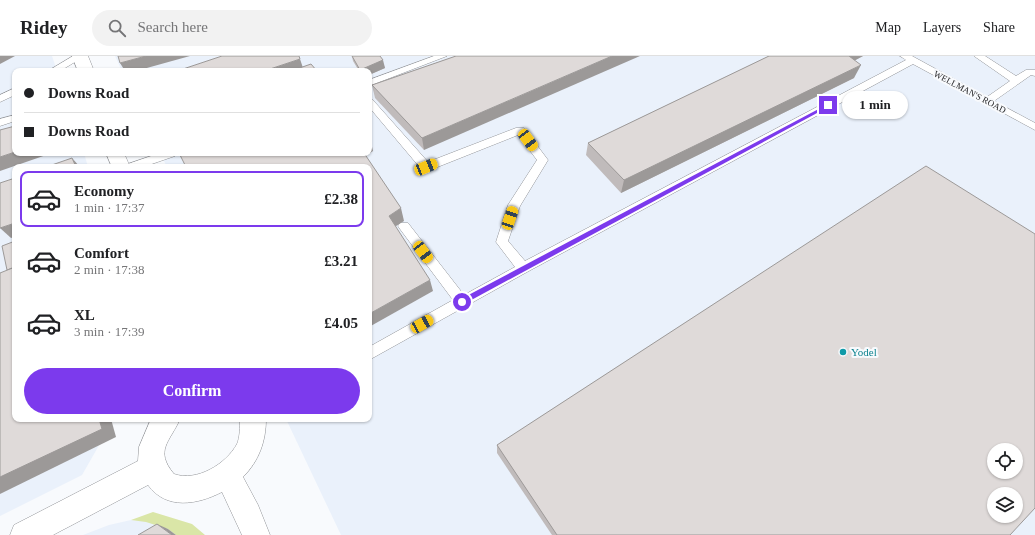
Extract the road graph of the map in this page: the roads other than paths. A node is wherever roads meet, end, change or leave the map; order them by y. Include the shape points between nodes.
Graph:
1 (80, 56) edge
2 (442, 56) edge
3 (979, 56) edge
4 (908, 58) edge
5 (58, 68) edge
6 (85, 68) edge
7 (1035, 73) edge
8 (1017, 81) junction
9 (372, 82) edge
10 (12, 93) edge
11 (0, 99) edge
12 (987, 101) junction
13 (372, 105) edge
14 (12, 119) edge
15 (0, 123) edge
16 (1035, 127) edge
17 (163, 156) edge
18 (140, 164) edge
19 (404, 226) dead end
20 (522, 268) junction
21 (462, 302) junction
22 (372, 352) edge
23 (164, 422) edge
24 (253, 422) edge
25 (152, 468) junction
26 (227, 474) junction
27 (24, 535) edge
28 (256, 535) edge

1 - 5 lane
1 - 6 main road
2 - 9 lane
3 - 8 lane
4 - 12 lane, WELLMAN'S ROAD
4 - 20 lane
7 - 8 lane via 1029,72
8 - 12 lane
10 - 11 lane
12 - 16 lane, WELLMAN'S ROAD
13 - 20 lane via 426,167 520,130 543,160 514,205 502,242
14 - 15 lane
17 - 18 lane
19 - 21 lane
20 - 21 lane
21 - 22 lane
23 - 25 main road via 152,443
24 - 26 main road via 253,436 246,453
25 - 26 main road via 164,484 179,489 198,488
25 - 27 main road
26 - 28 main road

